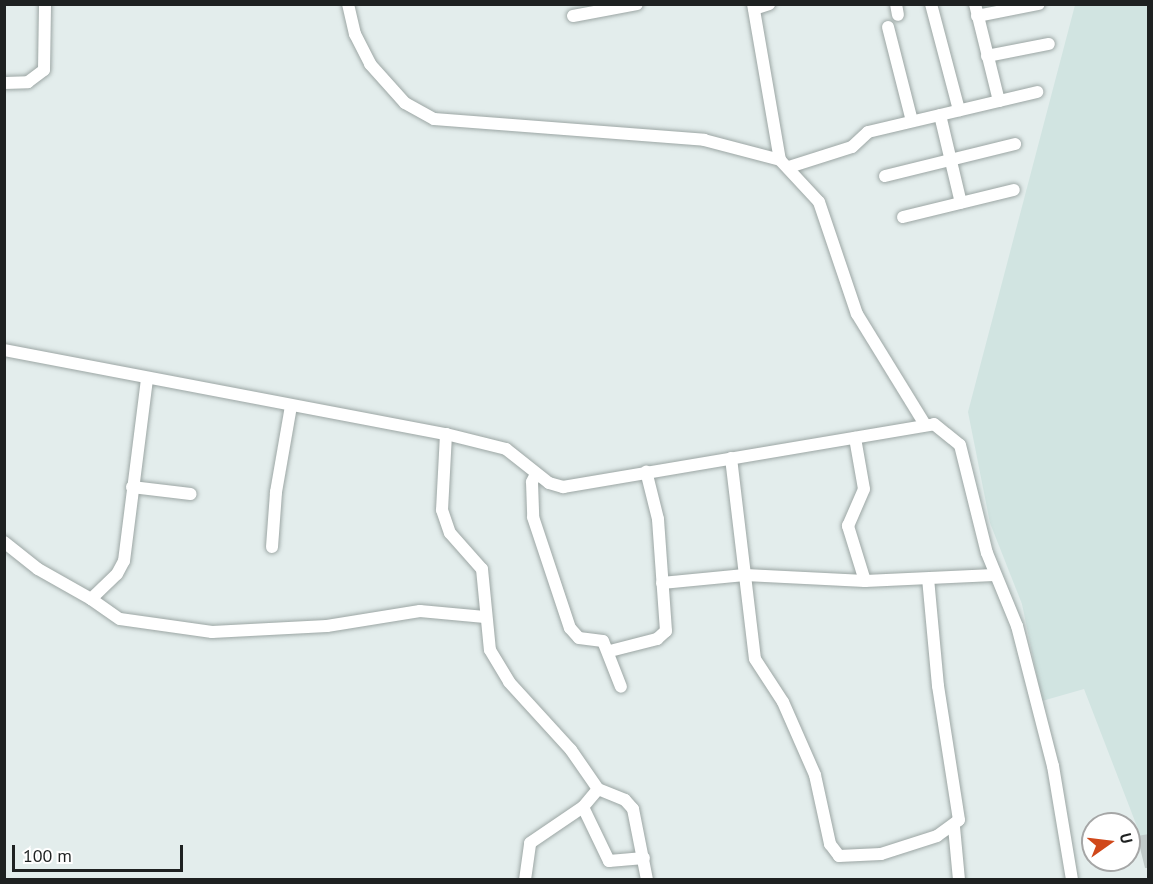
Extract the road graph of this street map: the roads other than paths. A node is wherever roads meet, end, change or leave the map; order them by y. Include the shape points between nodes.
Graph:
1 (45, 4) edge
2 (348, 4) edge
3 (637, 4) edge
4 (769, 4) edge
5 (931, 4) edge
6 (1039, 4) edge
7 (754, 7) edge
8 (976, 10) edge
9 (573, 16) dead end
10 (888, 27) dead end
11 (1048, 44) dead end
12 (987, 57) junction
13 (4, 83) edge
14 (1037, 92) dead end
15 (999, 101) junction
16 (959, 110) junction
17 (940, 115) junction
18 (912, 121) junction
19 (1015, 144) dead end
20 (951, 160) junction
21 (784, 163) junction
22 (885, 176) dead end
23 (1014, 190) dead end
24 (962, 203) junction
25 (903, 217) dead end
26 (4, 350) edge
27 (147, 379) junction
28 (291, 406) junction
29 (924, 423) junction
30 (446, 434) junction
31 (855, 438) junction
32 (731, 458) junction
33 (646, 471) junction
34 (536, 474) junction
35 (132, 487) junction
36 (192, 494) dead end
37 (4, 542) edge
38 (272, 547) dead end
39 (745, 575) junction
40 (994, 575) junction
41 (928, 579) junction
42 (865, 580) junction
43 (662, 583) junction
44 (92, 599) junction
45 (485, 617) junction
46 (610, 651) junction
47 (621, 687) dead end
48 (598, 789) junction
49 (584, 807) junction
50 (954, 827) junction
51 (644, 858) junction
52 (525, 879) edge
53 (647, 879) edge
54 (959, 879) edge
55 (1072, 879) edge

1 - 13 street via 44,70 28,82
2 - 21 street via 355,34 376,72 405,103 434,119 704,140
3 - 9 street
4 - 7 street
5 - 16 street
6 - 8 street
7 - 21 street
8 - 12 street
10 - 18 street
11 - 12 street
12 - 15 street
14 - 15 street
15 - 16 street
16 - 17 street
17 - 18 street
17 - 20 street
18 - 21 street via 868,132 852,147
19 - 20 street
20 - 22 street
20 - 24 street
21 - 29 street via 819,202 857,314
23 - 24 street
24 - 25 street
26 - 27 street
27 - 28 street
27 - 35 street
28 - 30 street
28 - 38 street via 276,492
29 - 31 street
29 - 40 street via 943,428 960,445
30 - 34 street via 506,449
30 - 45 street via 442,510 450,533 482,568
31 - 32 street
31 - 42 street via 864,489 848,526
32 - 33 street
32 - 39 street
33 - 34 street via 571,488 555,486
33 - 43 street via 658,519
34 - 46 street via 532,482 532,517 570,628 579,638 603,641
35 - 36 street
35 - 44 street via 124,561
37 - 44 street via 38,569
39 - 42 street
39 - 43 street
39 - 50 street via 755,659 783,702 815,775 835,854 881,854
40 - 41 street
40 - 55 street via 1017,626 1047,744
41 - 42 street
41 - 50 street via 938,686 959,818
43 - 46 street via 664,635
44 - 45 street via 120,618 212,632 327,626 420,611
45 - 48 street via 490,650 509,682 571,750
46 - 47 street
48 - 49 street
48 - 51 street via 625,800 633,809
49 - 51 street via 609,861
49 - 52 street via 530,843
50 - 54 street
51 - 53 street

